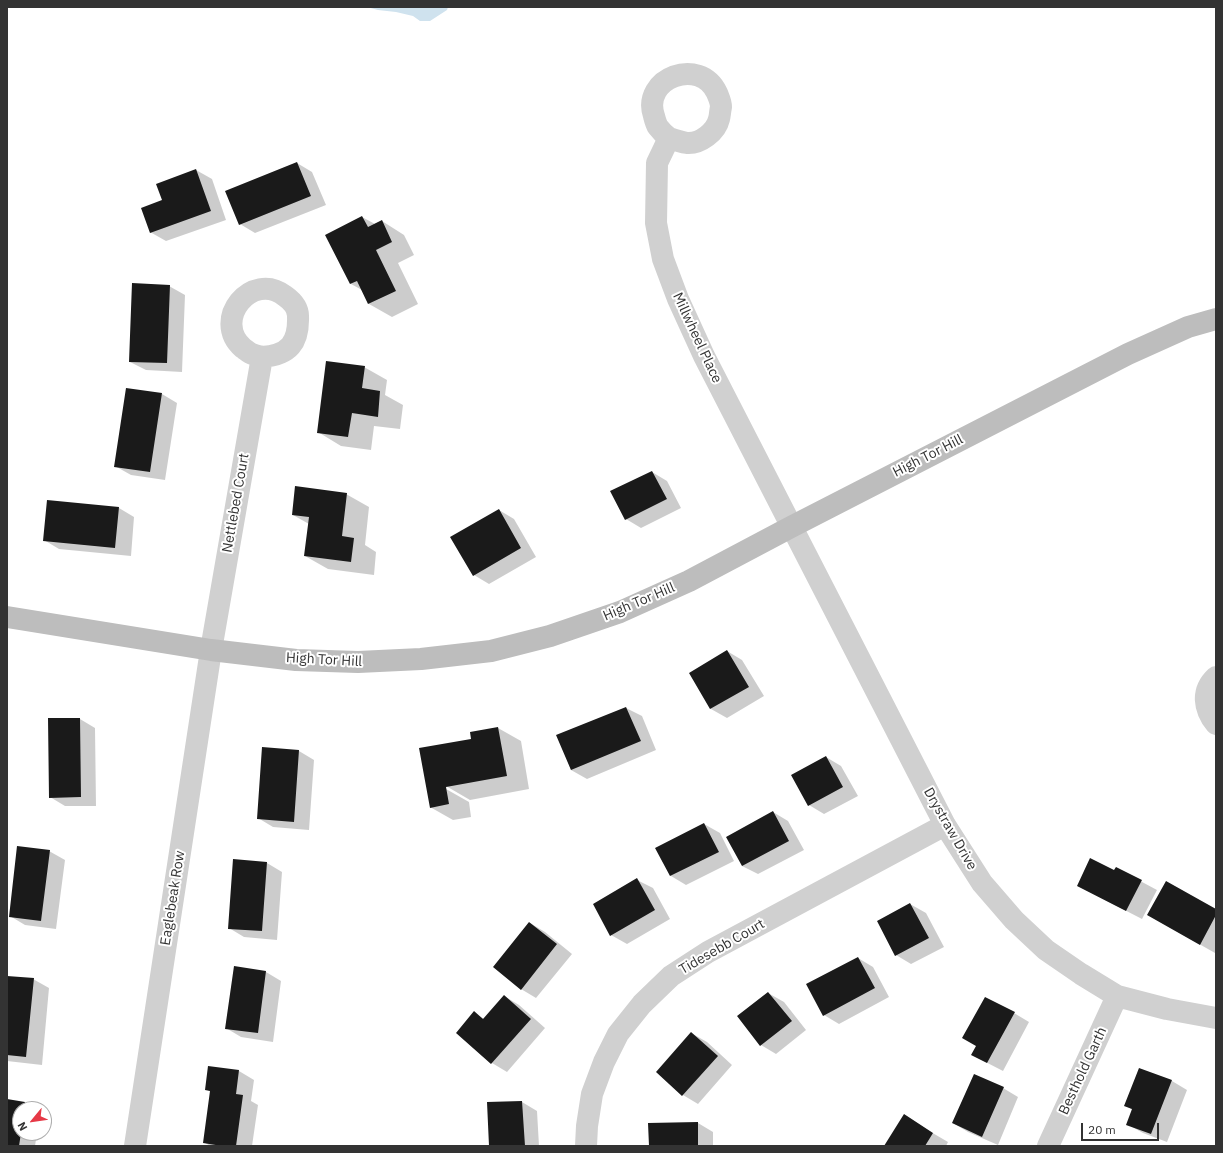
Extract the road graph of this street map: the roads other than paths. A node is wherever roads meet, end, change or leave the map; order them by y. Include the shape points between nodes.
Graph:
1 (669, 138) dead end
2 (1216, 319) edge
3 (262, 357) dead end
4 (791, 527) junction
5 (7, 617) edge
6 (211, 650) junction
7 (1216, 677) edge
8 (1216, 724) edge
9 (945, 825) junction
10 (1117, 996) junction
11 (1216, 1018) edge
12 (135, 1146) edge
13 (586, 1146) edge
14 (1048, 1146) edge

1 - 4 street, Millwheel Place via 657,162 656,223 663,259 678,300 704,356
2 - 4 street, High Tor Hill via 1188,327 1128,354
3 - 6 street, Nettlebed Court
4 - 6 street, High Tor Hill via 689,581 620,612 550,636 491,651 421,660 358,662 296,660
4 - 9 street, Drystraw Drive
5 - 6 street, High Tor Hill
6 - 12 street, Eaglebeak Row
7 - 8 street via 1211,682 1206,696 1207,710
9 - 10 street, Drystraw Drive via 982,883 1014,920 1046,950
9 - 13 street, Tidesebb Court via 708,952 672,976 642,1004 618,1034 592,1094
10 - 11 street, Drystraw Drive
10 - 14 street, Besthold Garth

